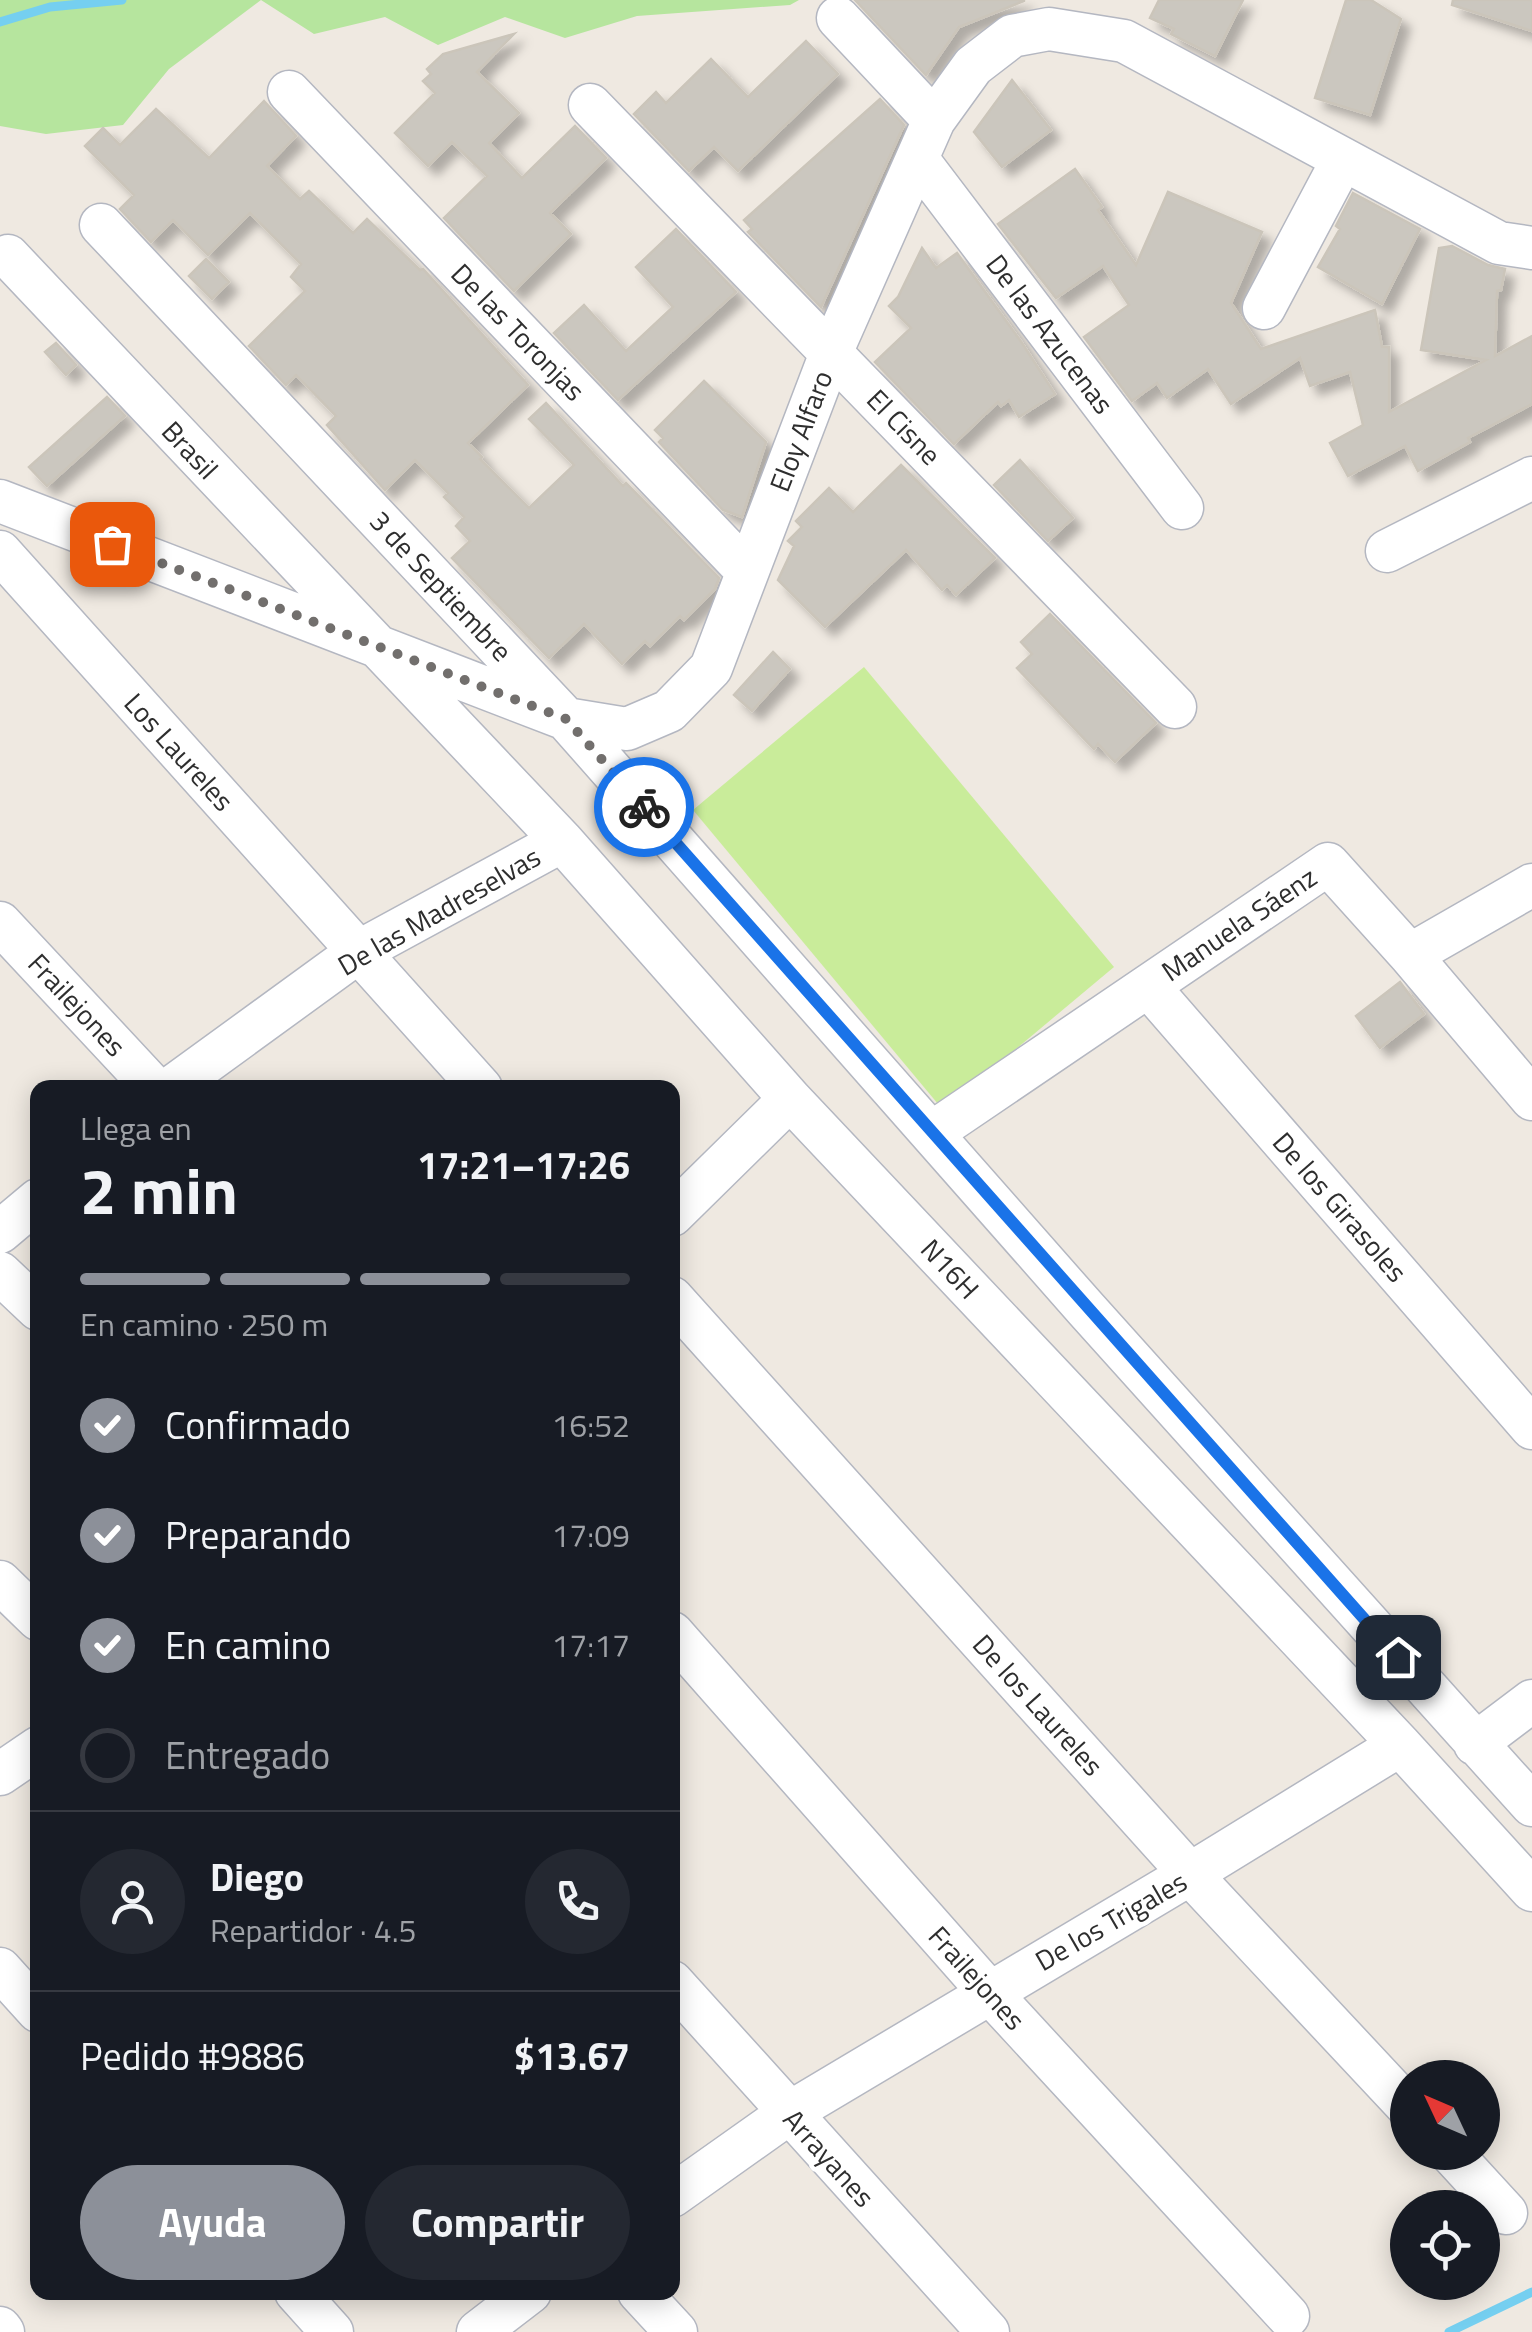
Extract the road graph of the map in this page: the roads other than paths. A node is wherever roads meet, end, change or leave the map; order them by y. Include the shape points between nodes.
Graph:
1 (1047, 14) edge
2 (838, 18) dead end
3 (289, 92) dead end
4 (590, 105) dead end
5 (934, 120) junction
6 (1343, 159) junction
7 (918, 160) junction
8 (102, 225) dead end
9 (1532, 248) edge
10 (8, 256) dead end
11 (1264, 308) dead end
12 (831, 353) junction
13 (1532, 478) edge
14 (0, 501) edge
15 (1182, 508) dead end
16 (1387, 551) dead end
17 (0, 552) edge
18 (747, 571) junction
19 (373, 645) junction
20 (1175, 707) dead end
21 (566, 719) junction
22 (562, 841) junction
23 (1532, 885) edge
24 (0, 923) edge
25 (358, 952) junction
26 (1410, 955) junction
27 (1148, 986) junction
28 (147, 1080) edge
29 (181, 1080) edge
30 (474, 1080) edge
31 (1532, 1099) edge
32 (790, 1100) junction
33 (933, 1132) junction
34 (30, 1207) edge
35 (680, 1207) edge
36 (0, 1232) edge
37 (0, 1273) edge
38 (30, 1301) edge
39 (680, 1307) edge
40 (1532, 1428) edge
41 (0, 1582) edge
42 (30, 1611) edge
43 (680, 1642) edge
44 (1532, 1702) edge
45 (1476, 1744) junction
46 (1400, 1745) junction
47 (30, 1753) edge
48 (0, 1774) edge
49 (1532, 1805) edge
50 (1190, 1874) junction
51 (1532, 1890) edge
52 (0, 1970) edge
53 (680, 1991) edge
54 (989, 1992) junction
55 (30, 2002) edge
56 (1390, 2088) edge
57 (789, 2114) junction
58 (1466, 2170) edge
59 (680, 2190) edge
60 (1506, 2214) dead end
61 (303, 2300) edge
62 (520, 2300) edge
63 (646, 2300) edge
64 (1288, 2316) dead end
65 (332, 2332) edge
66 (478, 2332) edge
67 (676, 2332) edge
68 (988, 2332) edge

1 - 5 street, Eloy Alfaro via 973,66
1 - 6 street, Eloy Alfaro via 1124,41
2 - 5 street
3 - 18 street, De las Toronjas
4 - 12 street, El Cisne
5 - 7 street, Eloy Alfaro
6 - 9 street, Eloy Alfaro via 1500,243
6 - 11 street
7 - 12 street, Eloy Alfaro
7 - 15 street, De las Azucenas
8 - 21 street, 3 de Septiembre
10 - 19 street, Brasil
12 - 18 street, Eloy Alfaro
12 - 20 street, El Cisne
13 - 16 street
14 - 19 street, Eloy Alfaro
17 - 25 street, Los Laureles
18 - 21 street, Eloy Alfaro via 711,668 669,710 628,729
19 - 21 street, Eloy Alfaro
19 - 22 street, N16H
21 - 33 street, 3 de Septiembre
22 - 25 street, De las Madreselvas
22 - 32 street, N16H
23 - 26 street
24 - 28 street, Frailejones
25 - 29 street, De las Madreselvas
25 - 30 street
26 - 27 street, Manuela Sáenz via 1328,864
26 - 31 street
27 - 33 street, Manuela Sáenz
27 - 40 street, De los Girasoles
32 - 35 street
32 - 46 street, N16H
33 - 45 street, 3 de Septiembre
34 - 36 street
37 - 38 street
39 - 50 street, De los Laureles
41 - 42 street
43 - 54 street, Frailejones
44 - 45 street
45 - 49 street, 3 de Septiembre
46 - 50 street, De los Trigales
46 - 51 street, N16H
47 - 48 street
50 - 54 street, De los Trigales
50 - 56 street, De los Laureles
52 - 55 street
53 - 57 street, Arrayanes
54 - 57 street, De los Trigales
54 - 64 street, Frailejones
57 - 59 street, De los Trigales
57 - 68 street, Arrayanes
58 - 60 street
61 - 65 street
62 - 66 street
63 - 67 street

